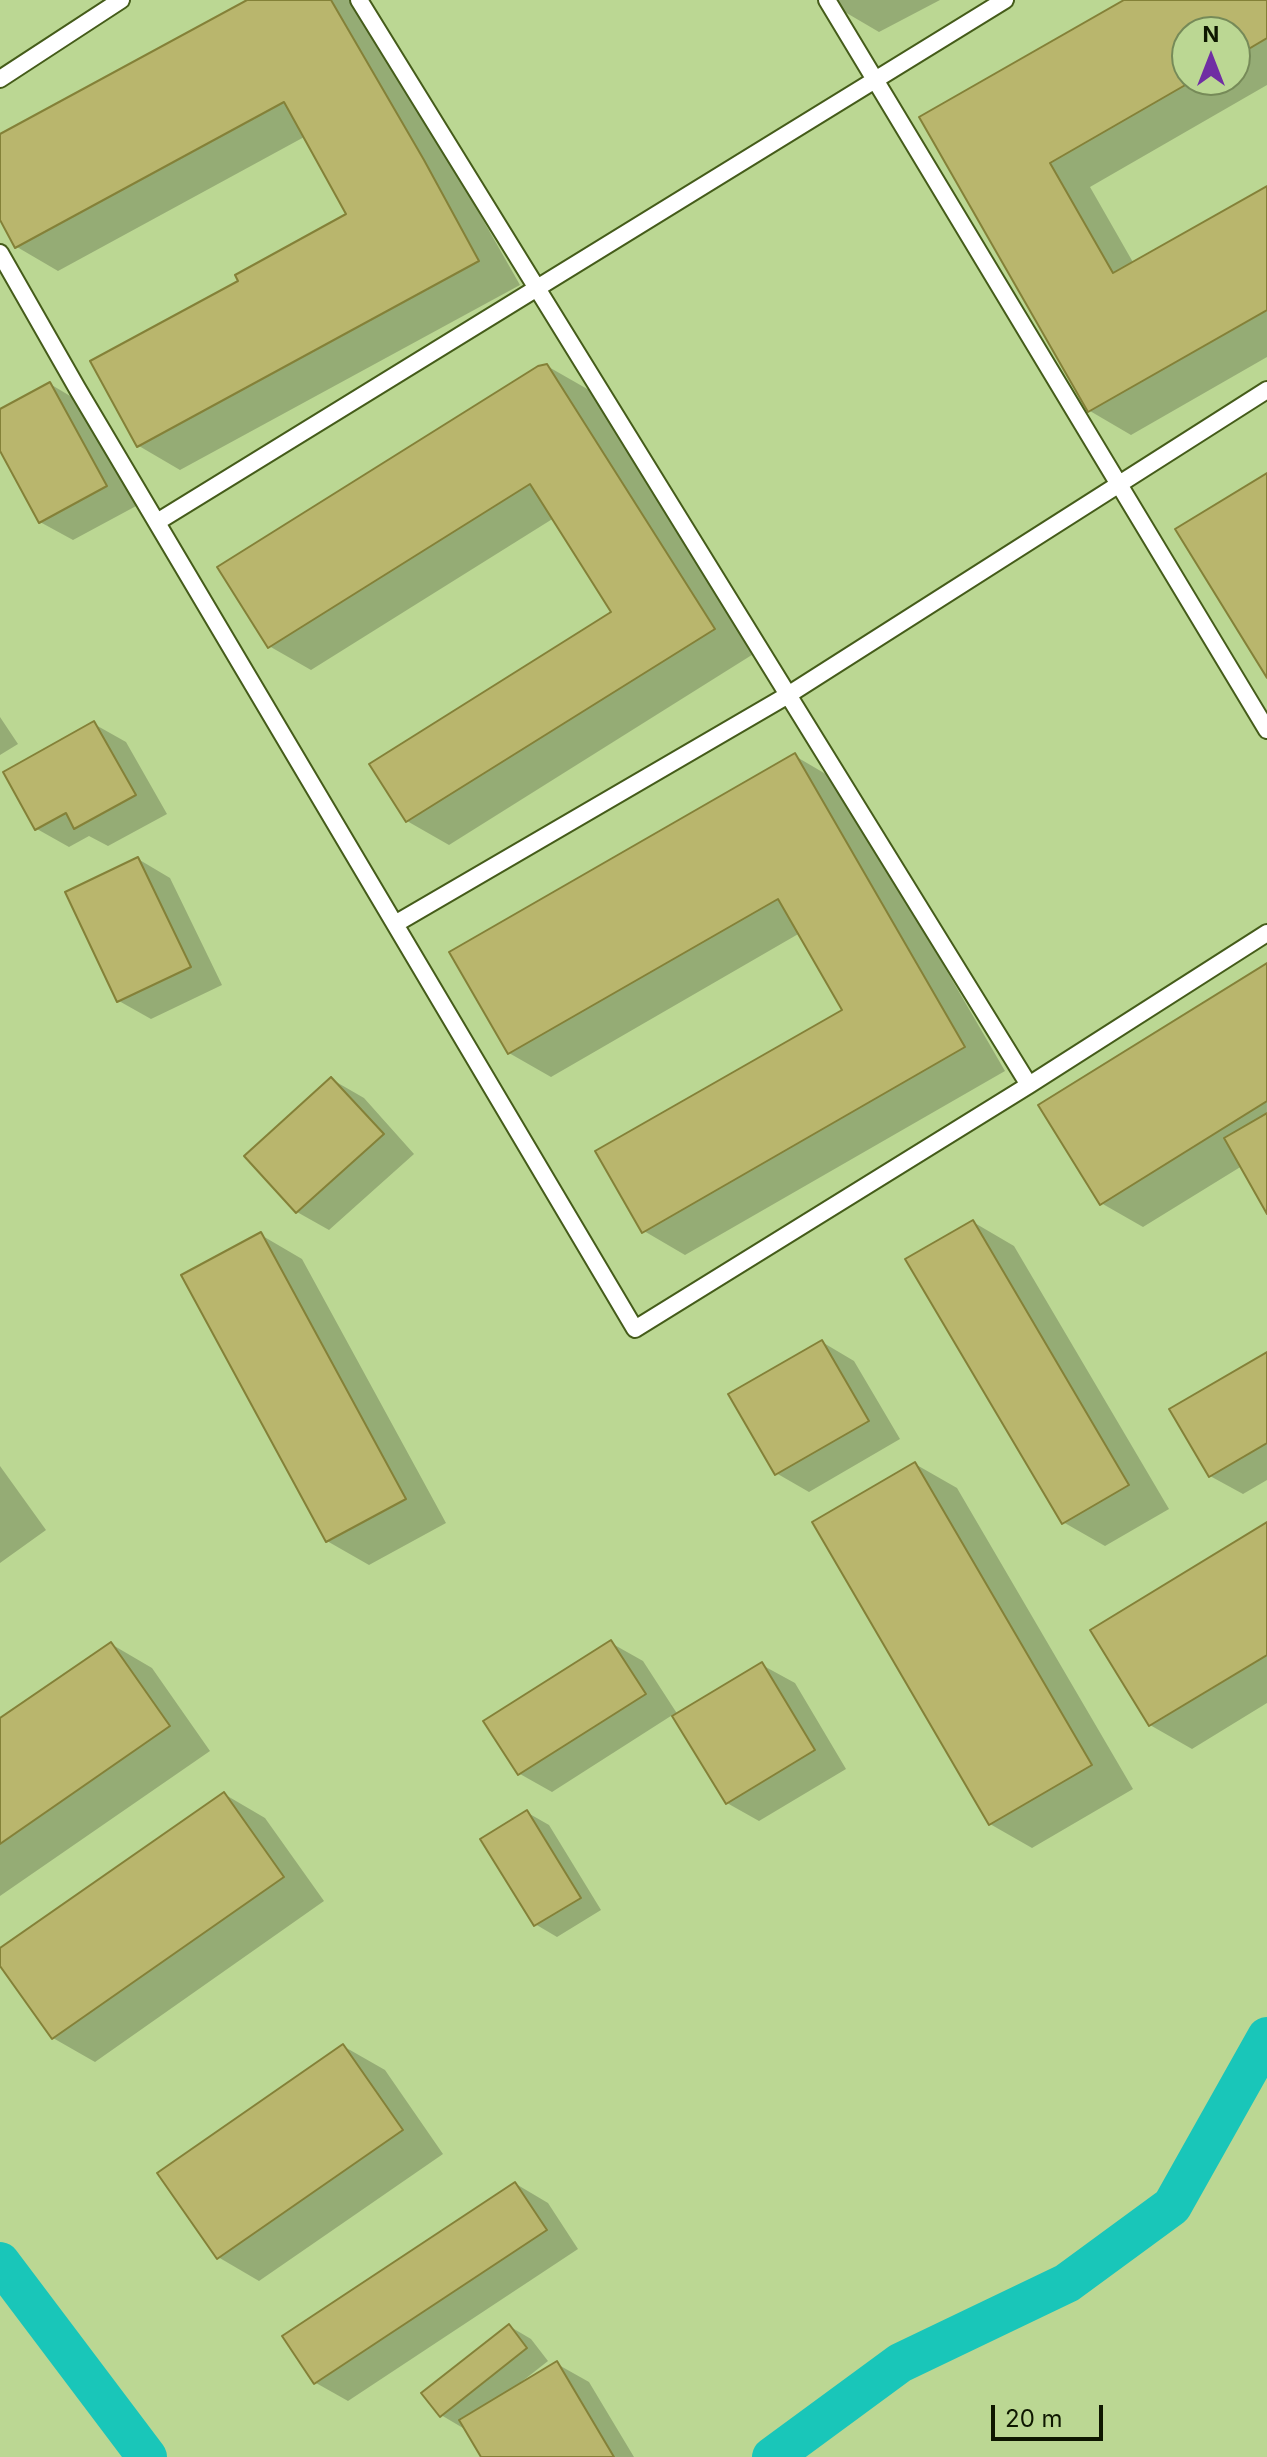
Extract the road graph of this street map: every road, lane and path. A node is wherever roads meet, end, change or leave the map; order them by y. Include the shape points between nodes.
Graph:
1 (121, 0) edge
2 (359, 0) edge
3 (827, 0) edge
4 (1005, 0) edge
5 (0, 79) edge
6 (875, 80) junction
7 (0, 253) edge
8 (537, 288) junction
9 (1267, 390) edge
10 (1118, 484) junction
11 (157, 522) junction
12 (788, 695) junction
13 (1267, 730) edge
14 (395, 924) junction
15 (1267, 933) edge
16 (1029, 1085) junction

1 - 5 lane
2 - 8 lane
3 - 6 lane
4 - 6 lane
6 - 8 lane
6 - 10 lane
7 - 11 lane
8 - 11 lane
8 - 12 lane
9 - 10 lane
10 - 12 lane
10 - 13 lane
11 - 14 lane
12 - 14 lane
12 - 16 lane
14 - 16 lane via 635,1329
15 - 16 lane

